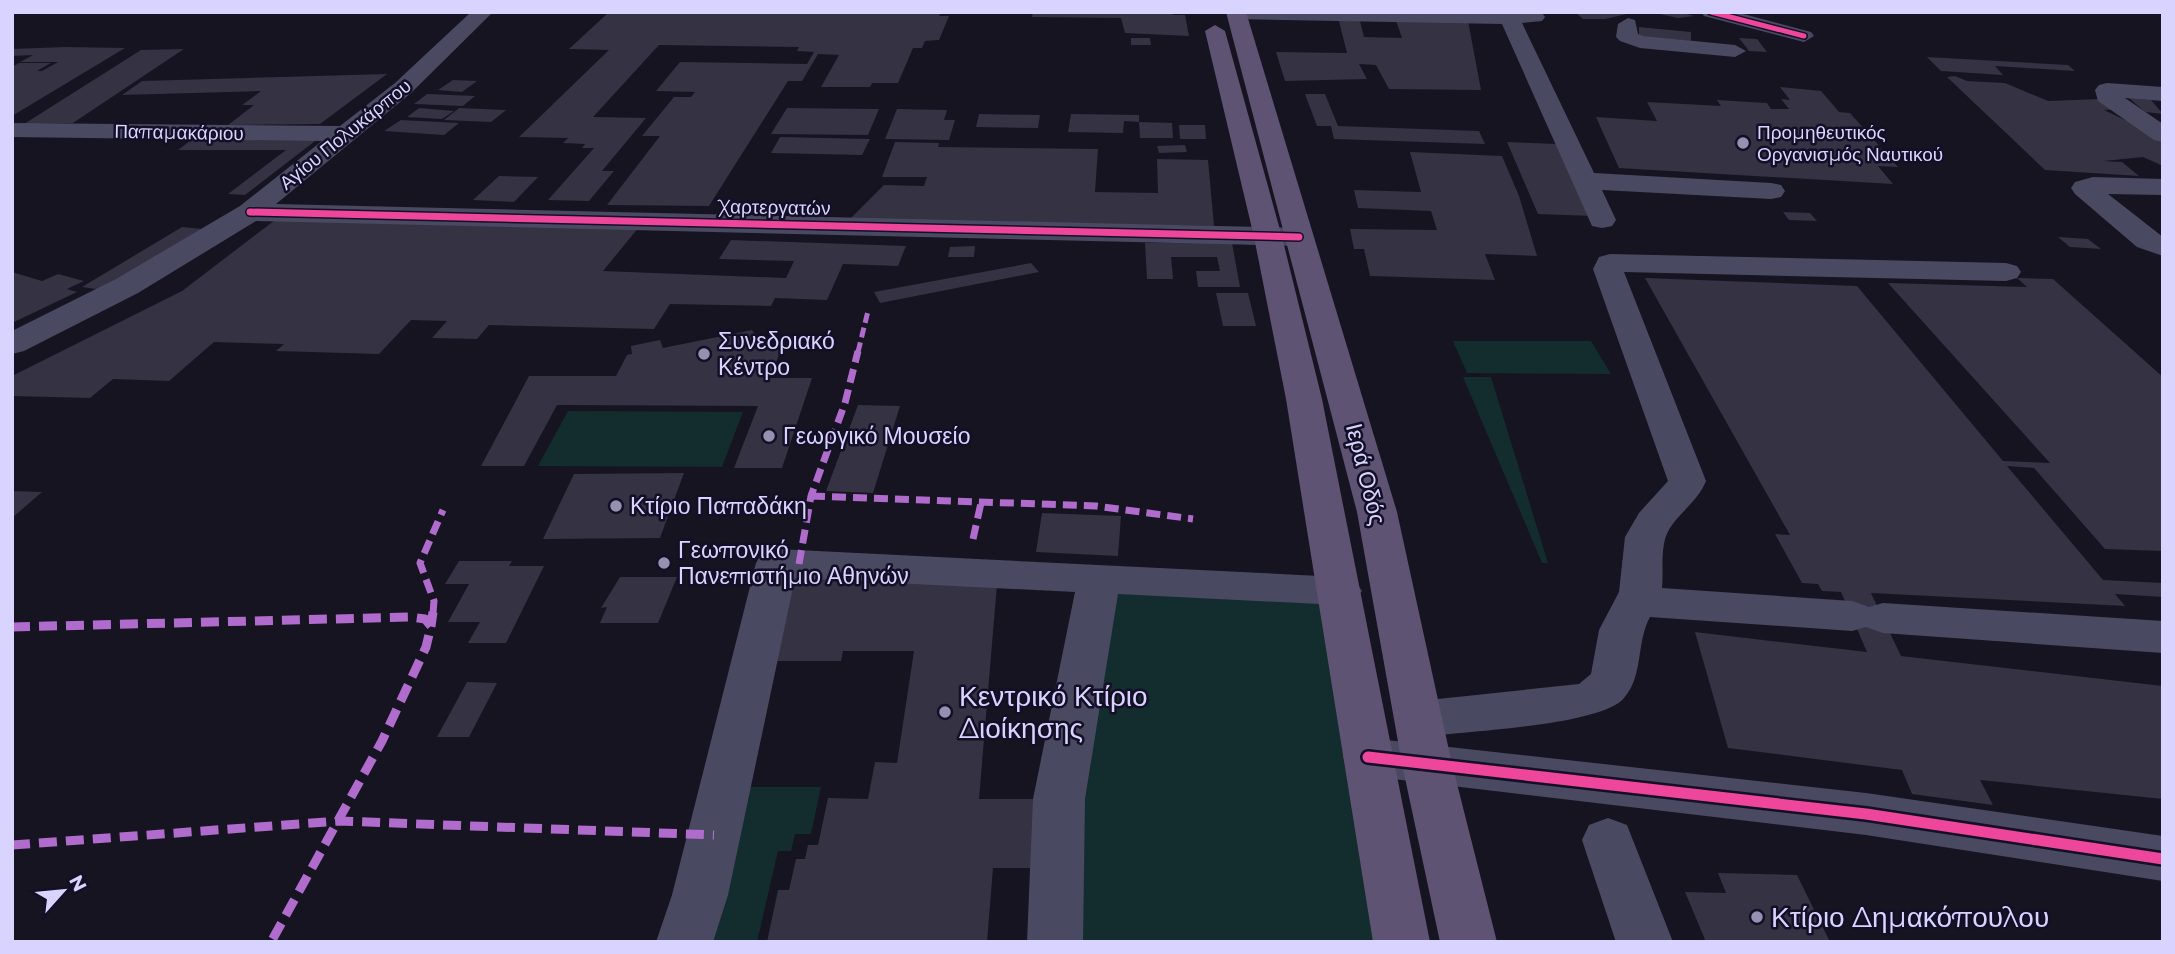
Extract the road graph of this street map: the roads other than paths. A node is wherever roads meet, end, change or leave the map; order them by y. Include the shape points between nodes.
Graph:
1 (484, 12) edge
2 (1210, 12) edge
3 (1711, 12) edge
4 (1236, 13) edge
5 (1629, 24) dead end
6 (1804, 36) dead end
7 (1735, 51) dead end
8 (2163, 94) edge
9 (12, 130) edge
10 (346, 134) junction
11 (2163, 135) edge
12 (1585, 181) junction
13 (2163, 187) edge
14 (1771, 191) dead end
15 (250, 212) junction
16 (1602, 220) dead end
17 (1284, 237) junction
18 (2163, 247) edge
19 (2006, 272) dead end
20 (12, 344) edge
21 (1099, 578) junction
22 (1340, 591) junction
23 (1638, 601) junction
24 (2163, 637) edge
25 (1423, 742) junction
26 (1368, 757) junction
27 (1608, 840) dead end
28 (2163, 859) edge
29 (684, 942) edge
30 (1055, 942) edge
31 (1402, 942) edge
32 (1469, 942) edge
33 (1645, 942) edge

1 - 10 street, Αγίου Πολυκάρπου
2 - 17 main road, Ιερά Οδός
3 - 6 street
4 - 12 street via 1523,18
4 - 17 main road, Ιερά Οδός
5 - 7 street via 1626,35 1635,41 1706,55
8 - 11 street via 2107,90 2106,96
9 - 10 street, Παπαμακάριου
10 - 15 street, Αγίου Πολυκάρπου
12 - 14 street
12 - 16 street
13 - 18 street via 2085,188 2147,241
15 - 17 street, Χαρτεργατών
15 - 20 street, Αγίου Πολυκάρπου via 127,286
17 - 22 main road, Ιερά Οδός via 1304,399
17 - 25 main road, Ιερά Οδός via 1377,512
19 - 23 street via 1610,263 1608,269 1687,481 1684,493 1648,531
21 - 22 street
21 - 29 street via 777,563 700,895
21 - 30 street via 1059,799
22 - 26 main road, Ιερά Οδός
23 - 24 street
23 - 25 street via 1623,620 1615,674 1601,695
25 - 26 street
25 - 28 street via 2055,838
25 - 32 main road, Ιερά Οδός
26 - 31 main road, Ιερά Οδός
27 - 33 street

